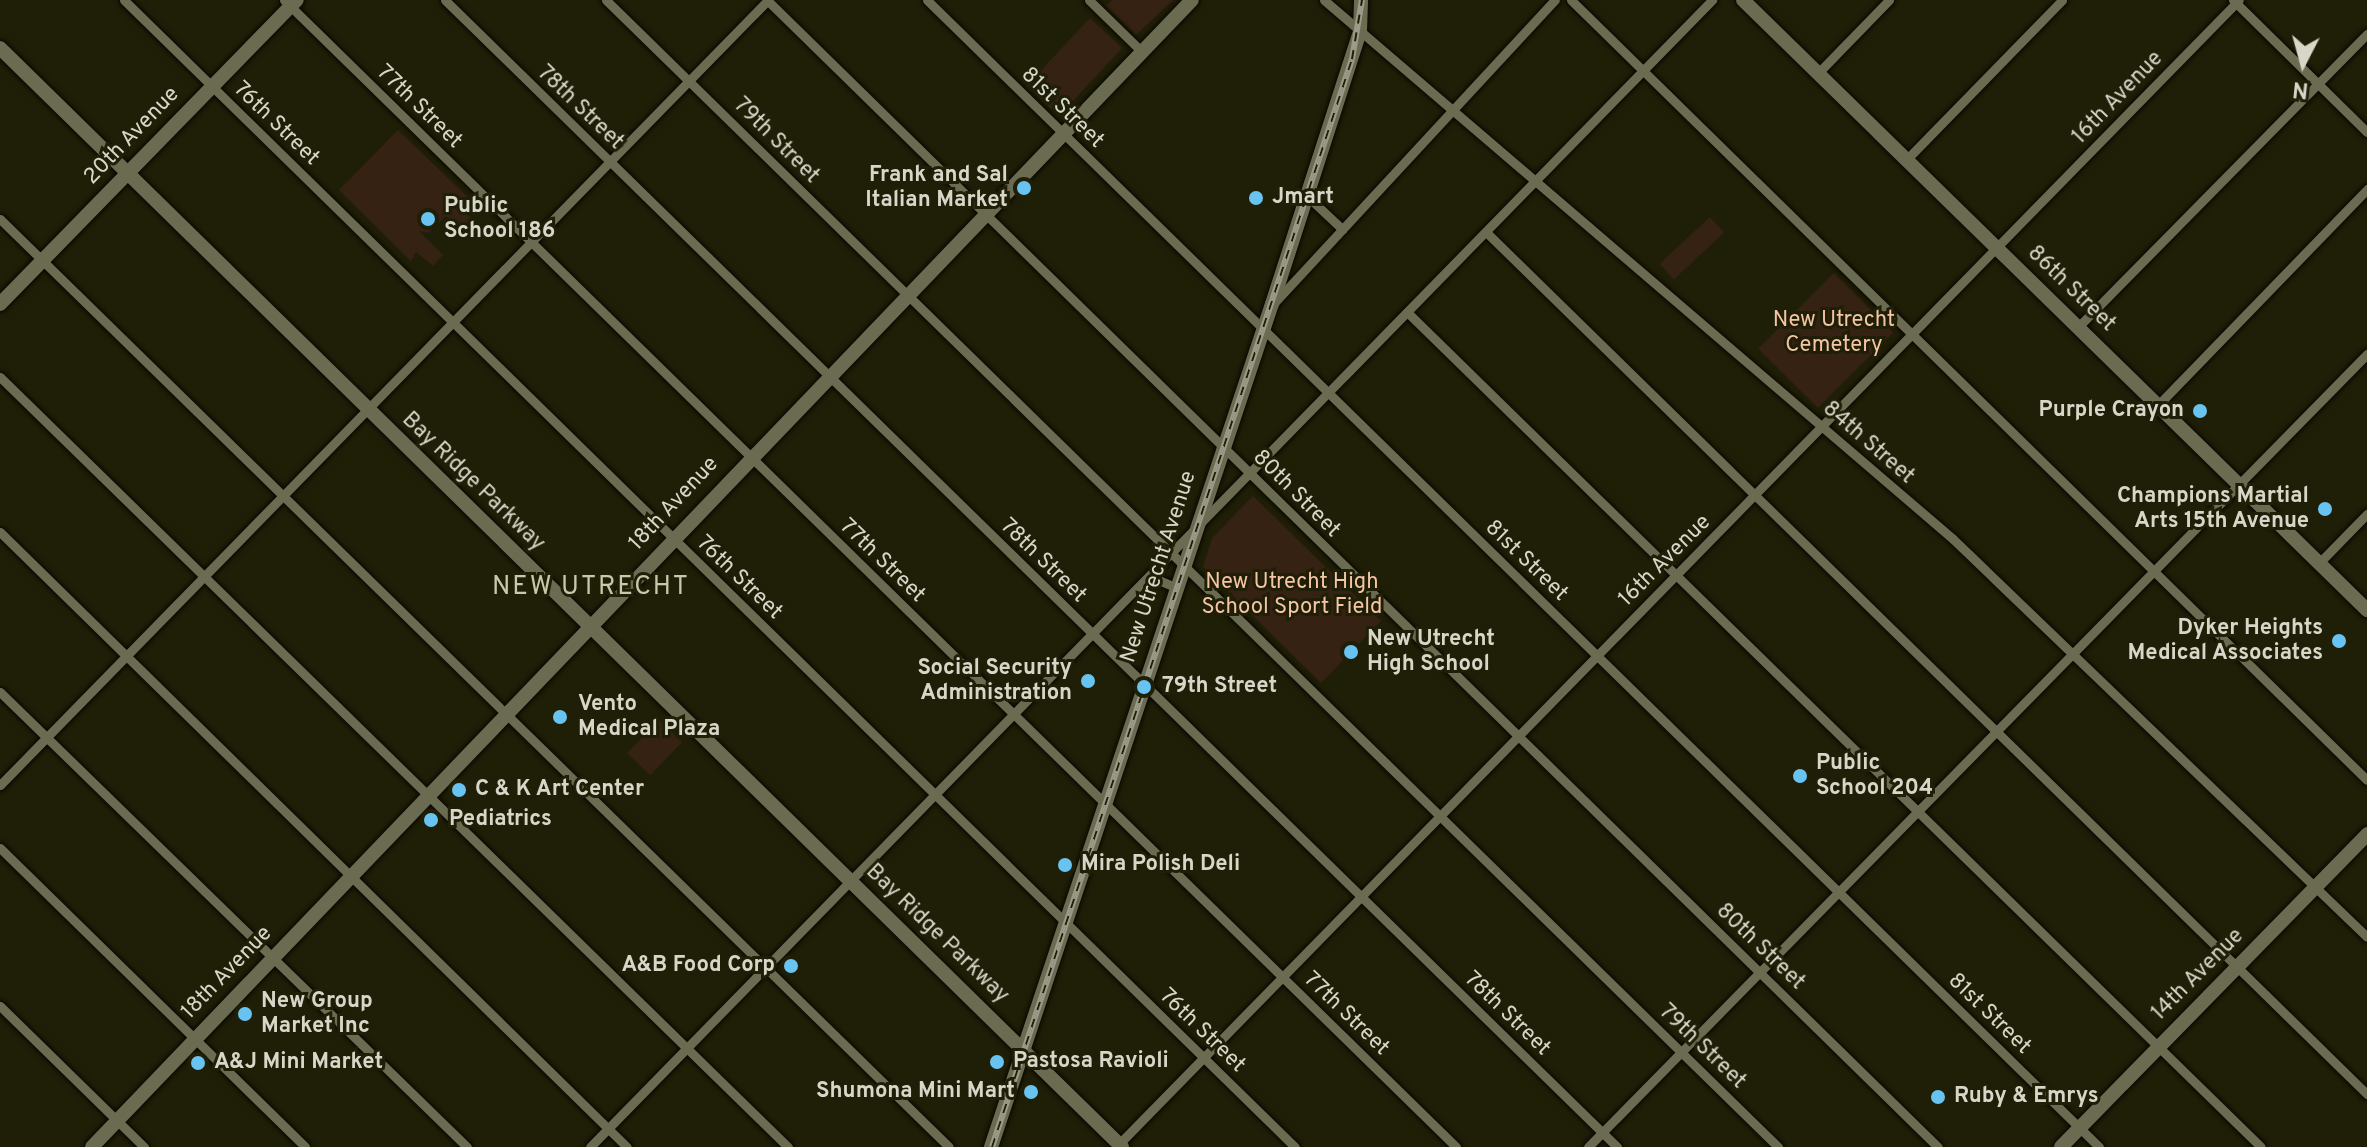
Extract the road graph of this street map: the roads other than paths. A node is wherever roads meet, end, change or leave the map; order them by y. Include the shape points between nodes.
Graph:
1 (124, 0) edge
2 (445, 0) edge
3 (606, 0) edge
4 (768, 0) edge
5 (927, 0) edge
6 (1089, 0) edge
7 (1192, 0) edge
8 (1324, 0) edge
9 (1361, 0) edge
10 (1555, 0) edge
11 (1571, 0) edge
12 (1712, 0) edge
13 (1743, 0) edge
14 (1889, 0) edge
15 (2062, 0) edge
16 (2236, 1) edge
17 (291, 2) edge
18 (1360, 31) junction
19 (2367, 34) edge
20 (0, 48) edge
21 (1138, 48) junction
22 (1643, 70) junction
23 (1818, 73) junction
24 (689, 81) junction
25 (2318, 85) junction
26 (212, 86) junction
27 (1450, 110) junction
28 (1060, 131) junction
29 (2367, 132) edge
30 (1907, 159) junction
31 (610, 162) junction
32 (127, 173) junction
33 (1536, 183) junction
34 (2367, 189) edge
35 (1306, 195) junction
36 (983, 212) junction
37 (0, 219) edge
38 (1342, 229) junction
39 (1486, 232) junction
40 (532, 241) junction
41 (1997, 248) junction
42 (42, 260) junction
43 (905, 294) junction
44 (0, 304) edge
45 (1272, 304) junction
46 (1407, 312) junction
47 (453, 322) junction
48 (2078, 327) junction
49 (1264, 330) junction
50 (1912, 334) junction
51 (2367, 354) edge
52 (828, 375) junction
53 (0, 377) edge
54 (1329, 394) junction
55 (2158, 405) junction
56 (368, 409) junction
57 (1821, 427) junction
58 (1222, 447) junction
59 (750, 457) junction
60 (1250, 474) junction
61 (2239, 484) junction
62 (1755, 496) junction
63 (283, 497) junction
64 (2367, 514) edge
65 (1194, 529) junction
66 (0, 532) edge
67 (672, 539) junction
68 (1171, 553) junction
69 (2319, 563) junction
70 (1182, 564) junction
71 (2154, 571) junction
72 (1149, 576) junction
73 (1676, 577) junction
74 (205, 578) junction
75 (1175, 587) junction
76 (2367, 610) edge
77 (588, 626) junction
78 (1092, 635) junction
79 (2075, 651) junction
80 (126, 656) junction
81 (1597, 656) junction
82 (1143, 684) junction
83 (0, 692) edge
84 (505, 712) junction
85 (1014, 715) junction
86 (1996, 731) junction
87 (47, 738) junction
88 (1519, 738) junction
89 (2367, 780) edge
90 (0, 785) edge
91 (428, 793) junction
92 (935, 794) junction
93 (1105, 804) junction
94 (1917, 811) junction
95 (1441, 818) junction
96 (2367, 834) edge
97 (0, 848) edge
98 (350, 875) junction
99 (851, 881) junction
100 (2315, 886) junction
101 (1838, 892) junction
102 (1361, 897) junction
103 (1066, 922) junction
104 (2367, 937) edge
105 (273, 958) junction
106 (2237, 967) junction
107 (766, 968) junction
108 (1760, 972) junction
109 (1282, 977) junction
110 (0, 1006) edge
111 (194, 1039) junction
112 (2158, 1047) junction
113 (687, 1048) junction
114 (1022, 1049) junction
115 (1681, 1052) junction
116 (1204, 1057) junction
117 (2367, 1094) edge
118 (117, 1121) junction
119 (608, 1128) junction
120 (2079, 1128) junction
121 (1602, 1133) junction
122 (1119, 1146) edge
123 (92, 1147) edge
124 (144, 1147) edge
125 (305, 1147) edge
126 (467, 1147) edge
127 (590, 1147) edge
128 (627, 1147) edge
129 (788, 1147) edge
130 (949, 1147) edge
131 (991, 1147) edge
132 (1295, 1147) edge
133 (1456, 1147) edge
134 (1588, 1147) edge
135 (1617, 1147) edge
136 (1778, 1147) edge
137 (1938, 1147) edge
138 (2061, 1147) edge
139 (2099, 1147) edge
140 (2261, 1147) edge

1 - 26 street, 76th Street
2 - 31 street, 78th Street
3 - 24 street, 79th Street
4 - 24 street
4 - 36 street, 80th Street
5 - 28 street, 81st Street
6 - 21 street
7 - 21 street, 18th Avenue
8 - 18 street, 84th Street
9 - 18 street, New Utrecht Avenue
10 - 27 street
11 - 22 street
12 - 22 street
13 - 23 street, 86th Street
14 - 23 street
15 - 30 street
16 - 25 street
16 - 41 street, 16th Avenue
17 - 26 street, 20th Avenue
17 - 40 street, 77th Street
18 - 27 street, 84th Street
18 - 35 street, New Utrecht Avenue
19 - 25 street
20 - 32 street, Bay Ridge Parkway
21 - 28 street, 18th Avenue
22 - 33 street
22 - 50 street
23 - 30 street, 86th Street
24 - 31 street
24 - 43 street, 79th Street
25 - 29 street
25 - 48 street
26 - 32 street, 20th Avenue
26 - 47 street, 76th Street
27 - 33 street, 84th Street
27 - 38 street
28 - 36 street, 18th Avenue
28 - 49 street, 81st Street
30 - 41 street, 86th Street
31 - 40 street
31 - 52 street, 78th Street
32 - 42 street, 20th Avenue
32 - 56 street, Bay Ridge Parkway
33 - 39 street
33 - 57 street, 84th Street
34 - 55 street
35 - 38 street
35 - 45 street, New Utrecht Avenue
36 - 43 street, 18th Avenue
36 - 58 street, 80th Street
37 - 42 street
38 - 45 street
39 - 46 street
39 - 62 street
40 - 47 street
40 - 59 street, 77th Street
41 - 48 street, 86th Street
41 - 50 street, 16th Avenue
42 - 44 street, 20th Avenue
42 - 63 street
43 - 52 street, 18th Avenue
43 - 68 street, 79th Street
45 - 49 street, New Utrecht Avenue
46 - 54 street
46 - 73 street
47 - 56 street
47 - 67 street, 76th Street
48 - 55 street, 86th Street
49 - 54 street, 81st Street
49 - 58 street, New Utrecht Avenue
50 - 57 street, 16th Avenue
50 - 71 street
51 - 61 street
52 - 59 street, 18th Avenue
52 - 78 street, 78th Street
53 - 74 street
54 - 60 street
54 - 81 street, 81st Street
55 - 61 street, 86th Street
56 - 63 street
56 - 77 street, Bay Ridge Parkway
57 - 62 street, 16th Avenue
57 - 79 street, 84th Street
58 - 60 street, 80th Street
58 - 65 street, New Utrecht Avenue
59 - 67 street, 18th Avenue
59 - 85 street, 77th Street
60 - 65 street
60 - 88 street, 80th Street
61 - 69 street, 86th Street
61 - 71 street
62 - 73 street, 16th Avenue
62 - 86 street
63 - 74 street
63 - 84 street
64 - 69 street
65 - 68 street
65 - 70 street, New Utrecht Avenue
66 - 80 street
67 - 77 street, 18th Avenue
67 - 92 street, 76th Street
68 - 70 street, 79th Street
68 - 72 street
69 - 76 street, 86th Street
70 - 75 street, New Utrecht Avenue
70 - 95 street, 79th Street
71 - 79 street
71 - 89 street
72 - 75 street
72 - 78 street
73 - 81 street, 16th Avenue
73 - 94 street
74 - 80 street
74 - 91 street
75 - 82 street, New Utrecht Avenue
77 - 84 street, 18th Avenue
77 - 99 street, Bay Ridge Parkway
78 - 82 street, 78th Street
78 - 85 street
79 - 86 street
79 - 100 street, 84th Street
80 - 87 street
80 - 98 street
81 - 88 street, 16th Avenue
81 - 101 street, 81st Street
82 - 93 street, New Utrecht Avenue
82 - 102 street, 78th Street
83 - 87 street
84 - 91 street, 18th Avenue
84 - 107 street
85 - 92 street
85 - 93 street, 77th Street
86 - 94 street
86 - 106 street
87 - 90 street
87 - 105 street
88 - 95 street, 16th Avenue
88 - 108 street, 80th Street
91 - 98 street, 18th Avenue
91 - 113 street
92 - 99 street
92 - 103 street, 76th Street
93 - 103 street, New Utrecht Avenue
93 - 109 street, 77th Street
94 - 101 street
94 - 112 street
95 - 102 street, 16th Avenue
95 - 115 street, 79th Street
96 - 100 street, 14th Avenue
97 - 111 street
98 - 105 street, 18th Avenue
98 - 119 street
99 - 107 street
99 - 114 street, Bay Ridge Parkway
100 - 104 street, 84th Street
100 - 106 street, 14th Avenue
101 - 108 street
101 - 120 street, 81st Street
102 - 109 street, 16th Avenue
102 - 121 street, 78th Street
103 - 114 street, New Utrecht Avenue
103 - 116 street, 76th Street
105 - 111 street, 18th Avenue
105 - 126 street
106 - 112 street, 14th Avenue
106 - 117 street
107 - 113 street
107 - 130 street
108 - 115 street
108 - 137 street, 80th Street
109 - 116 street, 16th Avenue
109 - 133 street, 77th Street
110 - 118 street
111 - 118 street, 18th Avenue
111 - 125 street
112 - 120 street, 14th Avenue
112 - 140 street
113 - 119 street
113 - 129 street
114 - 122 street, Bay Ridge Parkway
114 - 131 street, New Utrecht Avenue
115 - 121 street
115 - 136 street, 79th Street
116 - 122 street, 16th Avenue
116 - 132 street, 76th Street
118 - 123 street, 18th Avenue
118 - 124 street
119 - 127 street
119 - 128 street
120 - 138 street, 14th Avenue
120 - 139 street, 81st Street
121 - 134 street
121 - 135 street, 78th Street

